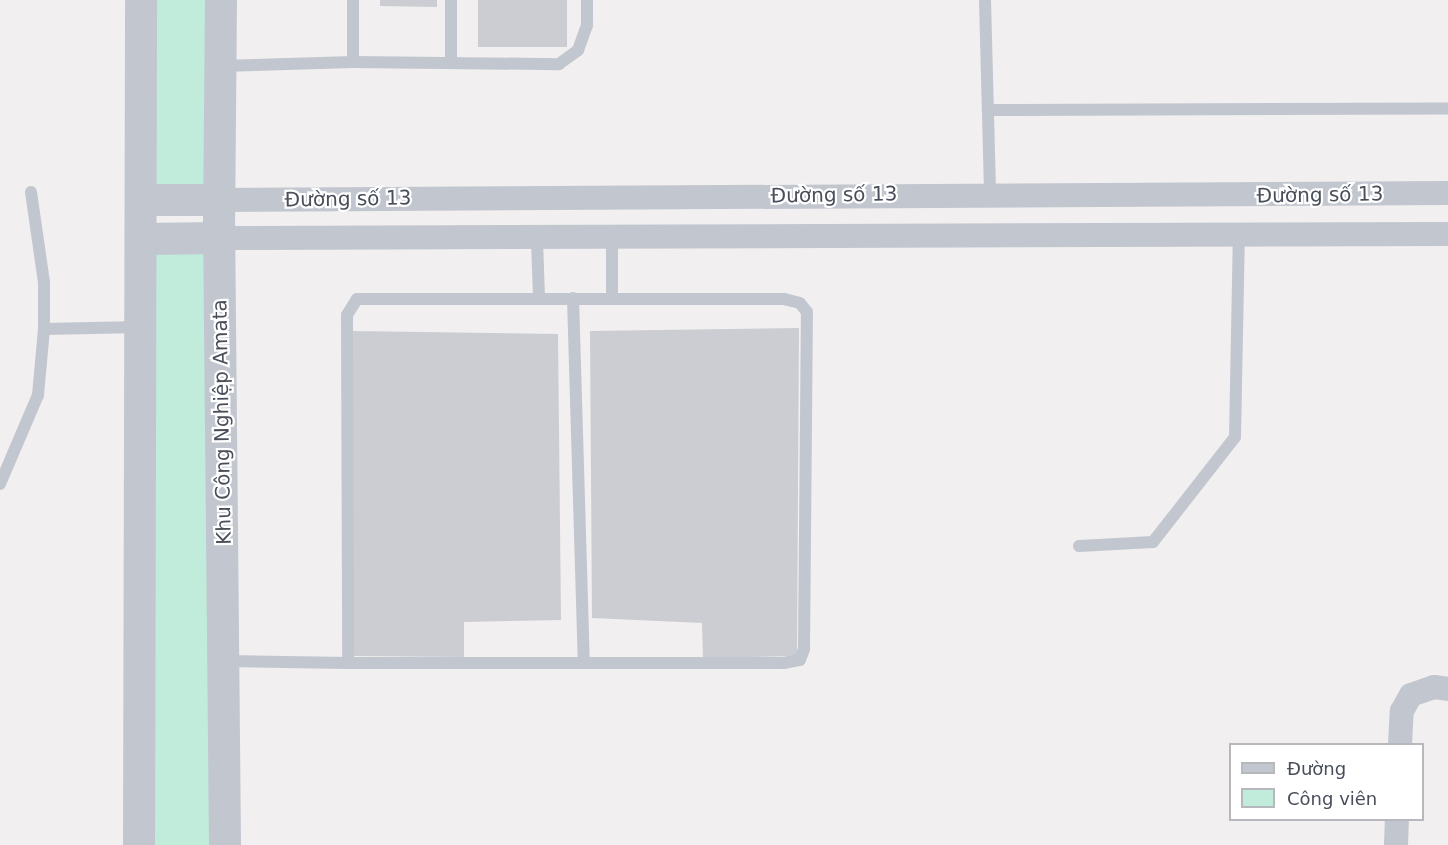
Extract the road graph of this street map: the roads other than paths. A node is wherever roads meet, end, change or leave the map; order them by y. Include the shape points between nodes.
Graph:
1 (141, 0) edge
2 (221, 0) edge
3 (352, 0) edge
4 (451, 0) edge
5 (587, 0) edge
6 (985, 0) edge
7 (353, 62) junction
8 (451, 63) junction
9 (221, 66) junction
10 (1448, 108) edge
11 (988, 110) junction
12 (32, 192) dead end
13 (1448, 193) edge
14 (990, 194) junction
15 (1239, 195) junction
16 (142, 200) junction
17 (220, 200) junction
18 (990, 234) junction
19 (1448, 234) edge
20 (1239, 235) junction
21 (220, 238) junction
22 (142, 239) junction
23 (612, 239) junction
24 (537, 240) junction
25 (538, 298) junction
26 (573, 298) junction
27 (612, 299) junction
28 (141, 327) junction
29 (44, 329) junction
30 (0, 484) edge
31 (1079, 546) dead end
32 (226, 661) junction
33 (348, 663) junction
34 (584, 663) junction
35 (1448, 689) edge
36 (1400, 743) edge
37 (1397, 821) edge
38 (139, 845) edge
39 (225, 845) edge
40 (1396, 845) edge

1 - 16 street
2 - 9 street, Khu Công Nghiệp Amata
3 - 7 lane
4 - 8 lane
5 - 8 lane via 587,26 578,50 559,64
6 - 11 lane
7 - 8 lane
7 - 9 lane
9 - 17 street, Khu Công Nghiệp Amata
10 - 11 lane
11 - 14 lane
12 - 29 lane via 44,282
13 - 15 street, Đường số 13
14 - 15 street, Đường số 13
14 - 17 street, Đường số 13
14 - 18 street
15 - 20 street
16 - 17 street
16 - 22 street
17 - 21 street, Khu Công Nghiệp Amata
18 - 20 street, Đường số 13
18 - 23 street, Đường số 13
19 - 20 street, Đường số 13
20 - 31 lane via 1234,437 1153,542
21 - 22 street
21 - 24 street, Đường số 13
21 - 32 street, Khu Công Nghiệp Amata
22 - 28 street
23 - 24 street, Đường số 13
23 - 27 lane
24 - 25 lane
25 - 26 lane
25 - 33 lane via 357,299 347,315
26 - 27 lane
26 - 34 lane
27 - 34 lane via 784,300 800,303 807,312 804,649 800,660 783,663
28 - 29 lane
28 - 38 street
29 - 30 lane via 38,395
32 - 33 lane
32 - 39 street, Khu Công Nghiệp Amata
33 - 34 lane
35 - 36 street via 1434,687 1412,695 1402,711
37 - 40 street

